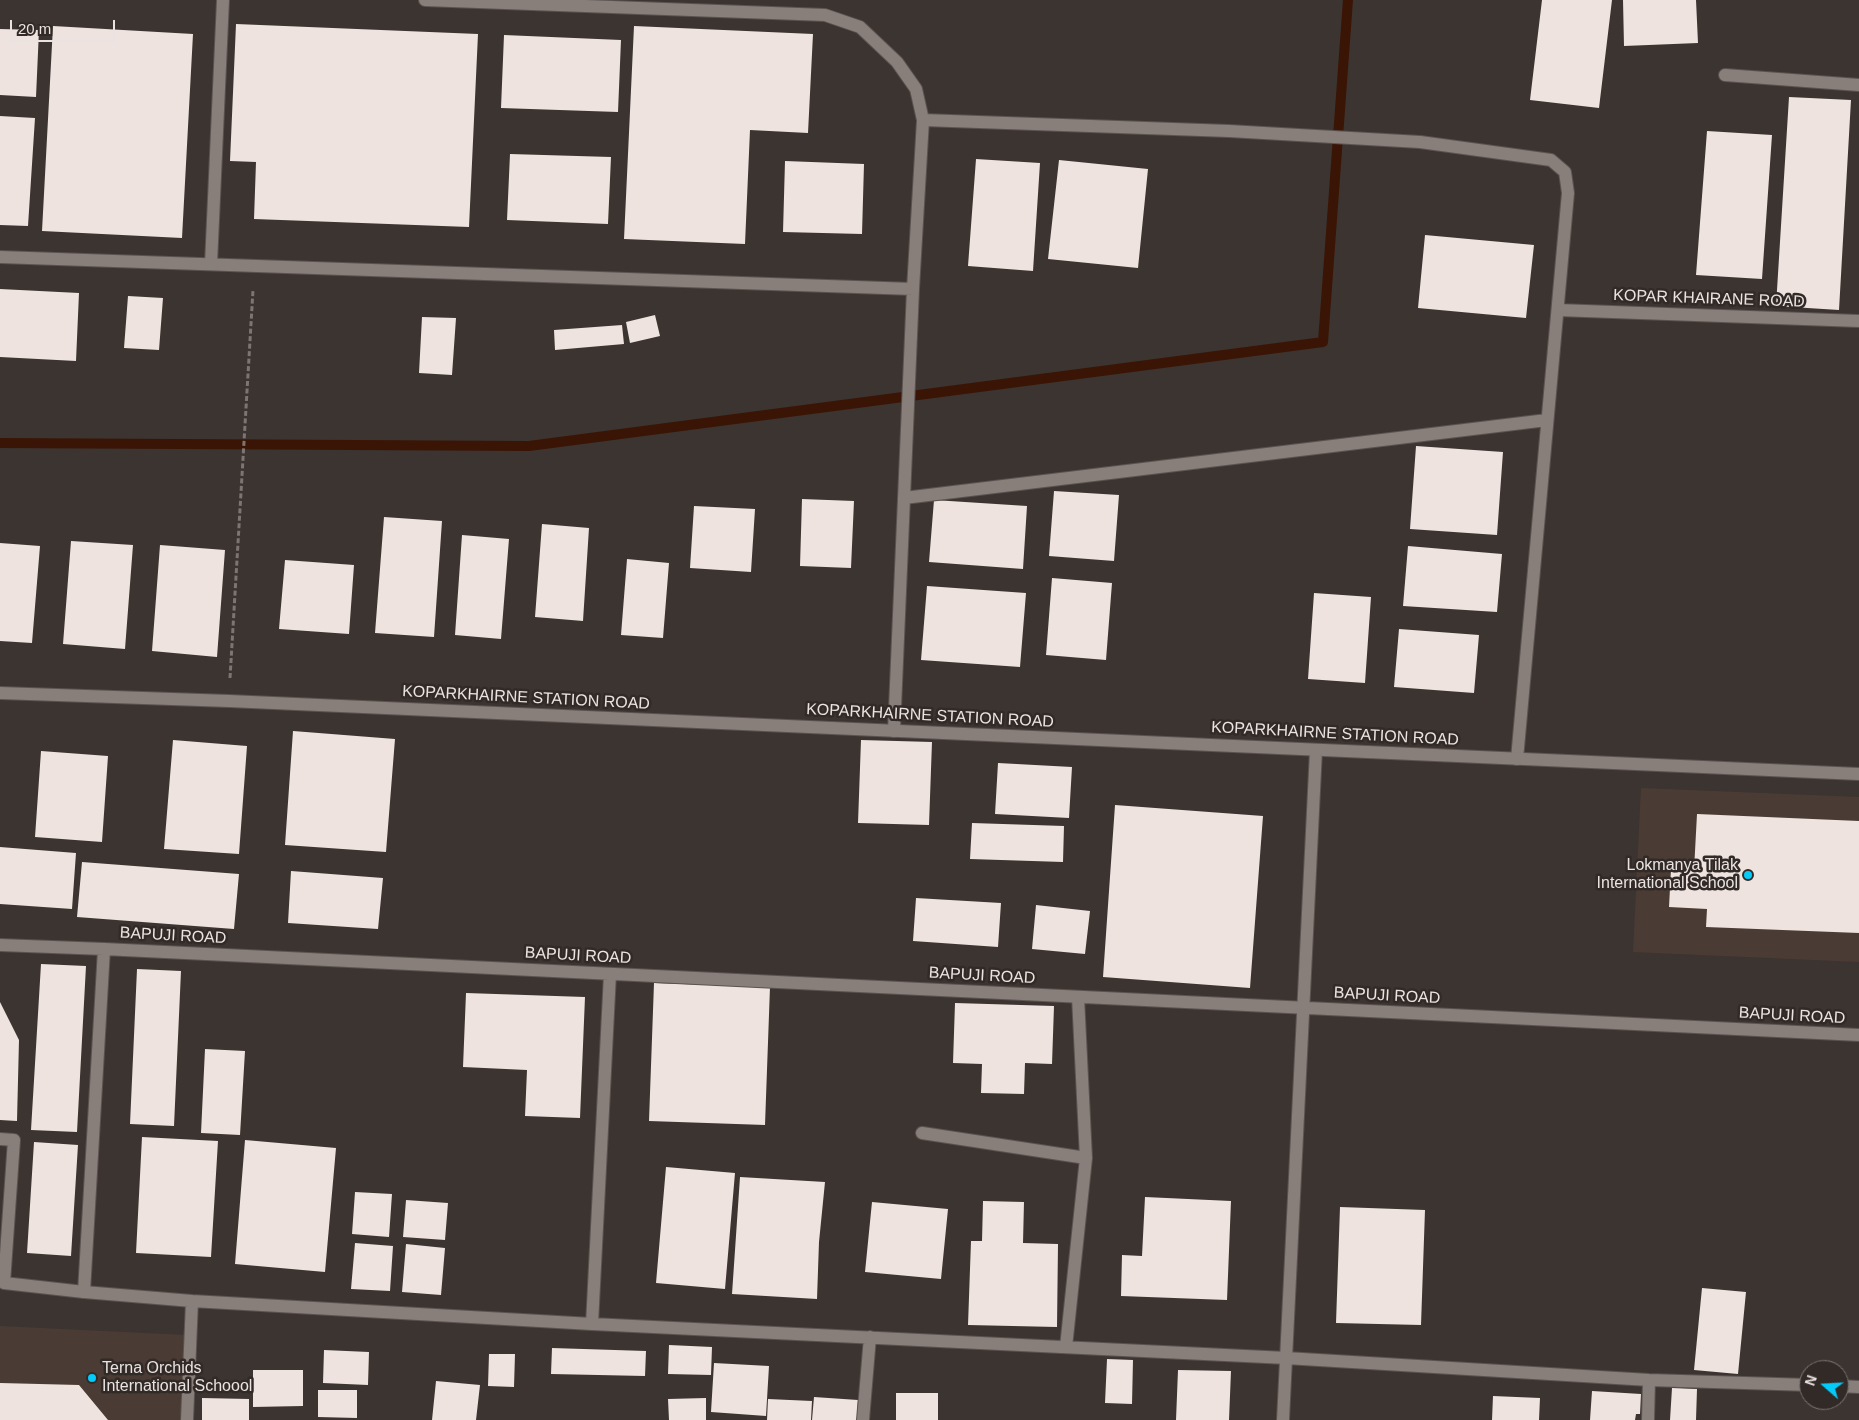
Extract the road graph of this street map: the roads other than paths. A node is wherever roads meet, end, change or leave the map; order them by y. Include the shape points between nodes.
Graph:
1 (222, 0) edge
2 (425, 0) edge
3 (1725, 75) dead end
4 (1859, 85) edge
5 (923, 120) junction
6 (0, 257) edge
7 (211, 264) junction
8 (913, 289) junction
9 (1558, 310) junction
10 (1859, 321) edge
11 (1547, 420) junction
12 (904, 498) junction
13 (0, 692) edge
14 (894, 731) junction
15 (1316, 750) junction
16 (1517, 759) junction
17 (1859, 774) edge
18 (0, 945) edge
19 (104, 949) junction
20 (610, 974) junction
21 (1078, 997) junction
22 (1303, 1008) junction
23 (1859, 1035) edge
24 (922, 1133) dead end
25 (0, 1139) edge
26 (1086, 1158) junction
27 (84, 1292) junction
28 (192, 1301) junction
29 (592, 1324) junction
30 (870, 1337) junction
31 (1066, 1347) junction
32 (1286, 1358) junction
33 (1649, 1380) junction
34 (1799, 1385) edge
35 (187, 1420) edge
36 (863, 1420) edge
37 (1283, 1420) edge
38 (1648, 1420) edge

1 - 7 street
2 - 5 street via 825,15 860,27 897,62 916,89
3 - 4 street
5 - 8 street
5 - 9 street via 1229,131 1420,142 1551,160 1564,172 1568,193
6 - 7 street
7 - 8 street
8 - 12 street
9 - 10 street, KOPAR KHAIRANE ROAD
9 - 11 street
11 - 12 street
11 - 16 street
12 - 14 street
13 - 14 street, KOPARKHAIRNE STATION ROAD
14 - 15 street, KOPARKHAIRNE STATION ROAD
15 - 16 street, KOPARKHAIRNE STATION ROAD
15 - 22 street
16 - 17 street, KOPARKHAIRNE STATION ROAD
18 - 19 street, BAPUJI ROAD
19 - 20 street, BAPUJI ROAD
19 - 27 street, BAPUJI ROAD
20 - 21 street, BAPUJI ROAD
20 - 29 street
21 - 22 street, BAPUJI ROAD
21 - 26 street
22 - 23 street, BAPUJI ROAD
22 - 32 street
24 - 26 street
25 - 27 street via 14,1140 4,1283
26 - 31 street
27 - 28 street
28 - 29 street
28 - 35 street
29 - 30 street
30 - 31 street
30 - 36 street
31 - 32 street
32 - 33 street
32 - 37 street
33 - 34 street
33 - 38 street

